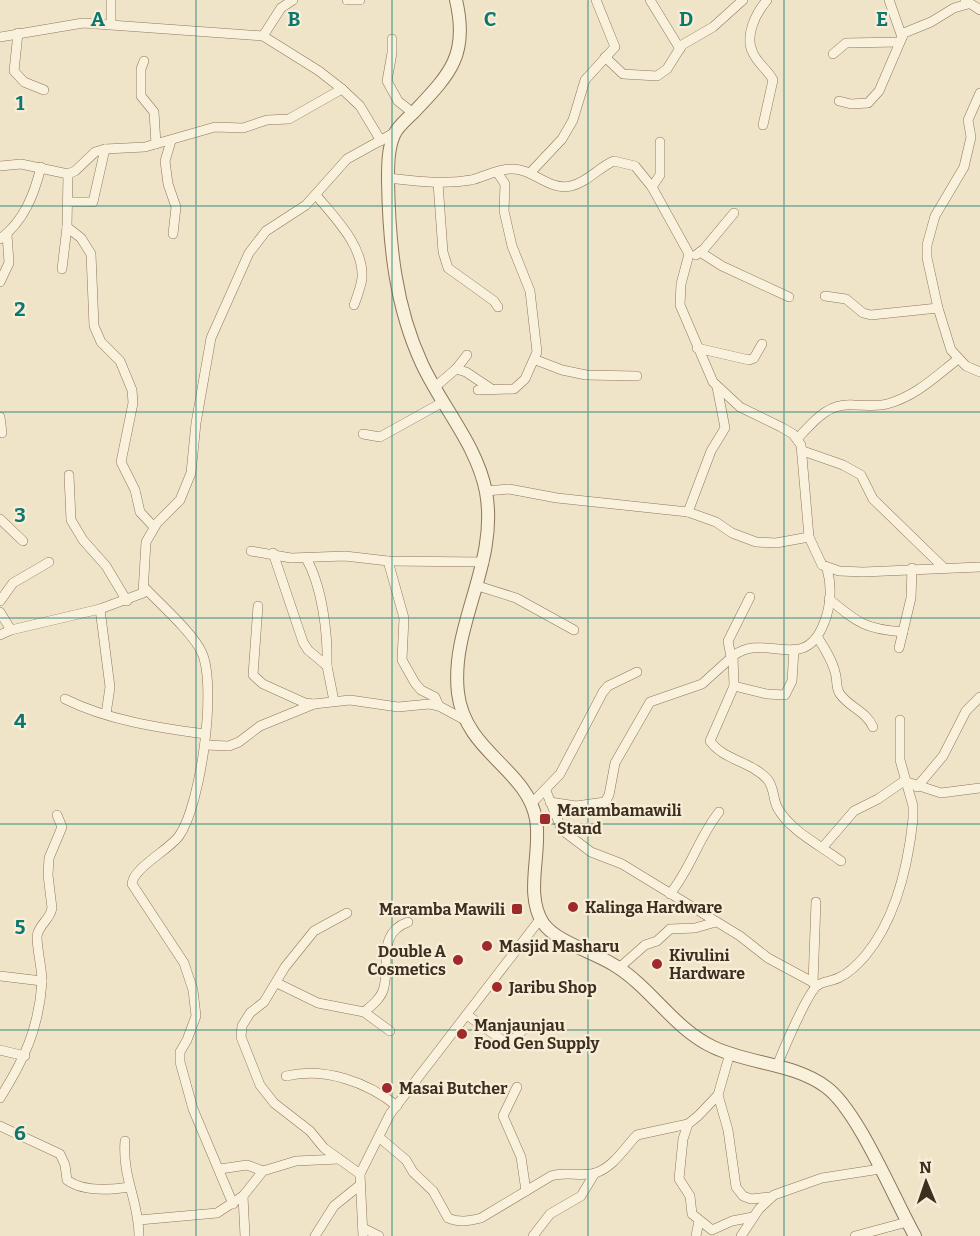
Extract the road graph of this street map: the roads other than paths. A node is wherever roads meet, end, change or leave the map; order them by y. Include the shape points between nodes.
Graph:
1 (111, 0) edge
2 (293, 0) edge
3 (347, 0) edge
4 (360, 0) edge
5 (456, 0) edge
6 (596, 0) edge
7 (650, 0) edge
8 (743, 0) edge
9 (890, 0) edge
10 (762, 2) edge
11 (967, 2) edge
12 (980, 10) edge
13 (111, 24) junction
14 (18, 33) junction
15 (263, 36) junction
16 (0, 37) edge
17 (392, 39) dead end
18 (901, 40) junction
19 (680, 50) junction
20 (833, 54) dead end
21 (604, 57) junction
22 (144, 61) dead end
23 (342, 89) junction
24 (44, 90) dead end
25 (980, 93) edge
26 (839, 101) dead end
27 (413, 113) junction
28 (763, 125) dead end
29 (394, 133) junction
30 (171, 141) junction
31 (381, 141) junction
32 (660, 142) dead end
33 (156, 144) junction
34 (105, 149) junction
35 (0, 166) edge
36 (41, 167) junction
37 (497, 172) junction
38 (530, 173) junction
39 (68, 174) junction
40 (388, 178) junction
41 (438, 183) junction
42 (652, 187) junction
43 (316, 195) junction
44 (68, 202) junction
45 (734, 213) dead end
46 (67, 227) junction
47 (172, 234) dead end
48 (3, 236) edge
49 (700, 252) junction
50 (689, 259) junction
51 (62, 269) dead end
52 (0, 282) edge
53 (825, 296) dead end
54 (789, 297) dead end
55 (354, 305) dead end
56 (498, 307) dead end
57 (938, 309) junction
58 (762, 344) dead end
59 (697, 348) junction
60 (467, 355) dead end
61 (958, 359) junction
62 (536, 360) junction
63 (456, 369) junction
64 (980, 372) edge
65 (637, 376) dead end
66 (716, 386) junction
67 (435, 387) junction
68 (490, 388) junction
69 (478, 390) dead end
70 (443, 402) junction
71 (0, 417) edge
72 (2, 433) dead end
73 (363, 434) dead end
74 (797, 439) junction
75 (803, 451) junction
76 (69, 475) dead end
77 (486, 491) junction
78 (688, 512) junction
79 (0, 519) edge
80 (154, 527) junction
81 (809, 537) junction
82 (23, 541) dead end
83 (251, 551) dead end
84 (273, 553) junction
85 (306, 558) junction
86 (388, 561) junction
87 (49, 562) dead end
88 (484, 562) junction
89 (943, 567) junction
90 (980, 567) edge
91 (827, 568) junction
92 (912, 568) junction
93 (478, 586) junction
94 (145, 588) junction
95 (750, 597) dead end
96 (830, 599) junction
97 (0, 601) edge
98 (127, 601) junction
99 (258, 606) dead end
100 (100, 609) junction
101 (0, 612) edge
102 (10, 630) junction
103 (574, 630) dead end
104 (903, 632) junction
105 (0, 635) edge
106 (818, 639) junction
107 (899, 648) dead end
108 (794, 650) junction
109 (732, 656) junction
110 (327, 666) junction
111 (637, 672) dead end
112 (734, 686) junction
113 (980, 697) edge
114 (65, 699) dead end
115 (334, 701) junction
116 (314, 705) junction
117 (440, 706) junction
118 (106, 714) junction
119 (465, 720) junction
120 (900, 720) dead end
121 (873, 727) dead end
122 (205, 734) junction
123 (205, 746) junction
124 (904, 781) junction
125 (917, 787) junction
126 (980, 788) edge
127 (546, 791) junction
128 (550, 802) junction
129 (531, 804) junction
130 (719, 812) dead end
131 (57, 815) dead end
132 (823, 848) junction
133 (841, 861) dead end
134 (670, 894) junction
135 (816, 902) dead end
136 (347, 913) dead end
137 (541, 918) junction
138 (408, 922) dead end
139 (716, 922) junction
140 (619, 968) junction
141 (0, 976) edge
142 (42, 981) junction
143 (278, 983) junction
144 (816, 984) junction
145 (364, 1012) junction
146 (467, 1015) junction
147 (527, 1026) dead end
148 (390, 1031) dead end
149 (0, 1050) edge
150 (730, 1053) junction
151 (25, 1056) junction
152 (777, 1066) junction
153 (286, 1076) dead end
154 (517, 1087) dead end
155 (718, 1095) junction
156 (0, 1098) edge
157 (397, 1106) junction
158 (688, 1124) junction
159 (0, 1126) edge
160 (380, 1137) junction
161 (124, 1141) dead end
162 (339, 1159) junction
163 (220, 1169) junction
164 (880, 1169) junction
165 (263, 1171) junction
166 (595, 1173) junction
167 (360, 1174) junction
168 (360, 1185) junction
169 (129, 1187) junction
170 (526, 1191) junction
171 (243, 1196) junction
172 (770, 1197) junction
173 (233, 1204) junction
174 (753, 1217) junction
175 (139, 1220) junction
176 (699, 1221) junction
177 (907, 1222) junction
178 (363, 1232) edge
179 (139, 1236) edge
180 (245, 1236) edge
181 (315, 1236) edge
182 (379, 1236) edge
183 (533, 1236) edge
184 (696, 1236) edge
185 (741, 1236) edge
186 (855, 1236) edge
187 (915, 1236) edge

1 - 13 street
2 - 15 street via 281,8
3 - 4 street
5 - 27 street via 462,26 453,65
6 - 21 street via 615,45
7 - 19 street
8 - 19 street
9 - 18 street
10 - 28 street via 750,42 753,53 773,81
11 - 12 street
11 - 18 street via 911,28
13 - 14 street via 83,22
13 - 15 street
14 - 16 street
14 - 24 street via 14,71 24,82
15 - 23 street
17 - 27 street via 387,81 398,101
18 - 20 street via 846,43
18 - 26 street via 874,98 861,104
19 - 21 street via 667,69 657,75 623,74
21 - 38 street via 585,80 573,120 562,139
22 - 33 street via 141,96 154,112
23 - 30 street via 304,114 289,119 267,120 243,128 215,127
23 - 31 street via 360,106
25 - 57 street via 968,120 969,150 961,177 929,230 927,258
27 - 29 street
29 - 31 street
29 - 40 street
30 - 33 street
30 - 47 street via 165,161 176,207
31 - 43 street via 347,159
32 - 42 street via 660,175
33 - 34 street
34 - 39 street via 95,152
34 - 44 street via 93,202
35 - 36 street
36 - 39 street
36 - 48 street via 27,209
37 - 38 street via 509,169
37 - 41 street via 471,180
37 - 62 street via 505,184 503,204 512,246 534,309
38 - 42 street via 546,183 569,186 590,178 608,163 622,161 635,166
39 - 44 street
40 - 41 street
40 - 67 street via 393,270 407,328
41 - 56 street via 443,252 448,268
42 - 50 street
43 - 55 street via 340,222 355,251 362,274
43 - 80 street via 266,231 249,253 213,332 191,473 180,500
44 - 46 street
45 - 49 street
46 - 51 street
46 - 80 street via 81,238 91,254 94,326 101,342 120,361 132,390 134,403 121,462 135,490 140,512
48 - 52 street via 9,263
49 - 50 street
49 - 54 street
50 - 59 street via 679,297
53 - 57 street via 846,299 871,315
57 - 61 street via 951,350
58 - 59 street via 754,358 748,360
59 - 66 street
60 - 63 street
61 - 64 street
61 - 74 street via 906,397 879,405 839,404 829,408
62 - 65 street via 586,375
62 - 68 street via 514,389
63 - 67 street
63 - 68 street
66 - 74 street via 740,407 782,427
66 - 78 street via 725,428 711,451
67 - 70 street
68 - 69 street
70 - 73 street via 380,437
70 - 77 street via 473,455
71 - 72 street
74 - 75 street
75 - 81 street
75 - 89 street via 861,475 873,500
76 - 98 street via 71,520
77 - 78 street via 509,489
77 - 88 street
78 - 81 street via 756,542
79 - 82 street
80 - 94 street via 146,542
81 - 91 street via 818,561
83 - 84 street
84 - 85 street
84 - 110 street via 303,642
85 - 86 street via 345,556
85 - 110 street via 314,572 327,624
86 - 88 street
86 - 117 street via 404,618 402,660 415,683
87 - 97 street via 14,583
88 - 93 street
89 - 90 street
89 - 92 street
91 - 92 street via 862,572
91 - 96 street
92 - 104 street via 911,597
93 - 103 street via 516,598
93 - 119 street via 460,649 457,677
94 - 98 street
94 - 122 street via 192,636 203,656 207,675
95 - 109 street via 728,641
96 - 104 street via 869,628
96 - 106 street
98 - 100 street
99 - 116 street via 253,675 264,684
100 - 102 street
100 - 118 street via 110,687
101 - 102 street
102 - 105 street
104 - 107 street
106 - 108 street via 807,648
106 - 121 street via 835,669 836,687 842,697 869,717
108 - 109 street via 760,647
108 - 112 street via 792,681 785,695
109 - 112 street
109 - 128 street via 702,684 650,702 615,763 605,802 576,806
110 - 115 street
111 - 127 street via 603,692 567,762
112 - 132 street via 710,741 768,780 777,807 797,830
113 - 125 street via 966,711 943,756
114 - 118 street
115 - 116 street
115 - 117 street
116 - 123 street via 260,726 229,746
117 - 119 street
118 - 122 street via 154,728
119 - 129 street via 480,745 515,780
120 - 124 street via 899,752
122 - 123 street
123 - 163 street via 200,780 184,828 169,847 135,874 132,884 184,963 193,990 196,1016 180,1052 180,1062 193,1109
124 - 125 street
124 - 132 street via 854,811
124 - 144 street via 913,819 897,897 886,923 865,956 841,977
125 - 126 street via 950,793
127 - 128 street
127 - 129 street
128 - 134 street via 557,822 568,835 591,852 622,864
129 - 137 street via 538,842 535,904
130 - 134 street
131 - 142 street via 62,827 49,858 48,875 52,908 37,936
132 - 133 street
134 - 139 street
135 - 144 street
136 - 143 street via 314,931 285,967
137 - 140 street via 558,937
137 - 146 street
138 - 145 street via 388,940 385,986
139 - 140 street via 670,930
139 - 144 street via 768,958
140 - 150 street via 699,1039
141 - 142 street
142 - 151 street via 33,1035
143 - 145 street via 318,1002
143 - 162 street via 242,1026 242,1043 267,1094
144 - 152 street
145 - 148 street
146 - 147 street via 505,1042 513,1040
146 - 157 street
149 - 151 street
150 - 152 street
150 - 155 street
151 - 156 street
152 - 164 street via 828,1088 850,1113
153 - 157 street via 309,1072 359,1082
154 - 170 street via 503,1116 521,1157
155 - 158 street
155 - 172 street via 728,1130 736,1187 751,1199
157 - 160 street
158 - 166 street via 637,1135 626,1150
158 - 176 street via 679,1179 690,1196 692,1214
159 - 169 street via 60,1154 67,1180 72,1184 102,1189
160 - 167 street
160 - 170 street via 434,1191 444,1214 454,1221 481,1218
161 - 169 street via 124,1172
162 - 165 street via 296,1161
162 - 167 street
163 - 165 street via 247,1166
163 - 173 street
164 - 172 street via 822,1178
164 - 177 street
165 - 171 street
166 - 170 street via 557,1174
166 - 183 street via 581,1196 550,1214
167 - 168 street
168 - 178 street
168 - 181 street via 334,1206
169 - 175 street
171 - 173 street
171 - 180 street
172 - 174 street
173 - 175 street via 205,1215
174 - 176 street via 712,1230
174 - 185 street
175 - 179 street
176 - 184 street
177 - 186 street
177 - 187 street
178 - 182 street

